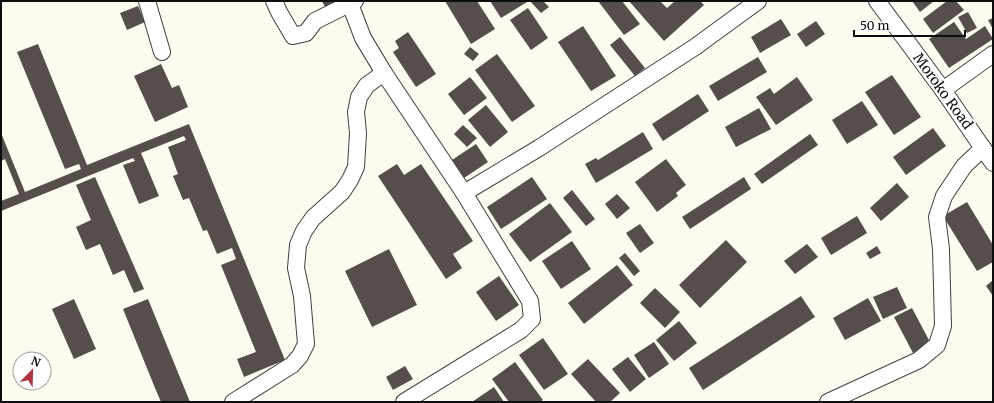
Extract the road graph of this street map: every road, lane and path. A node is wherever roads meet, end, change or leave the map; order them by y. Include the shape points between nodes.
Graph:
1 (147, 1) edge
2 (274, 1) edge
3 (758, 1) edge
4 (877, 1) edge
5 (352, 3) edge
6 (162, 52) dead end
7 (993, 54) edge
8 (384, 73) junction
9 (943, 90) junction
10 (983, 148) junction
11 (993, 163) edge
12 (464, 193) junction
13 (233, 402) edge
14 (404, 402) edge
15 (828, 402) edge

1 - 6 street
2 - 5 street via 293,36 306,33 315,21
3 - 12 street via 695,47 539,148
4 - 9 street, Moroko Road
5 - 8 street via 363,38
7 - 9 street
8 - 12 street
8 - 13 street via 367,85 359,97 356,112 356,167 350,180 342,192 313,218 298,245 296,268 302,296 306,344 292,365
9 - 10 street, Moroko Road
10 - 11 street, Moroko Road
10 - 15 street via 964,166 944,196 937,217 941,249 943,326 937,345 919,360
12 - 14 street via 530,302 532,318 521,330

